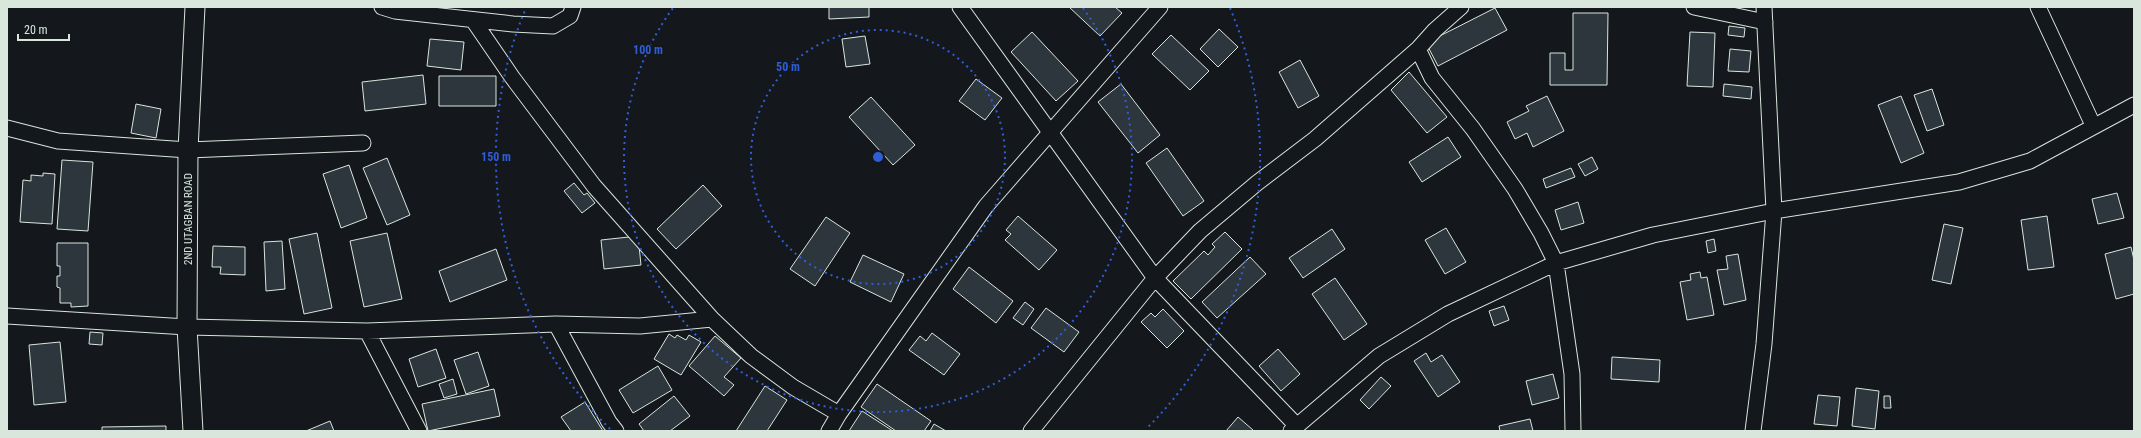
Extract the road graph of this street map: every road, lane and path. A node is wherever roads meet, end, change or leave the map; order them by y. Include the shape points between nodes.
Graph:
1 (196, 7) edge
2 (573, 7) edge
3 (960, 7) edge
4 (1160, 7) edge
5 (1461, 7) edge
6 (1694, 7) edge
7 (1764, 7) edge
8 (2038, 7) edge
9 (391, 8) edge
10 (473, 20) junction
11 (1765, 22) junction
12 (1418, 49) junction
13 (2134, 105) edge
14 (2093, 125) junction
15 (7, 128) edge
16 (1051, 131) junction
17 (362, 143) dead end
18 (188, 150) junction
19 (1774, 211) junction
20 (1556, 263) junction
21 (1155, 278) junction
22 (7, 316) edge
23 (712, 319) junction
24 (556, 324) junction
25 (187, 327) junction
26 (367, 331) junction
27 (839, 414) junction
28 (1294, 428) edge
29 (193, 431) edge
30 (419, 431) edge
31 (616, 431) edge
32 (829, 431) edge
33 (1031, 431) edge
34 (1573, 431) edge
35 (1753, 431) edge

1 - 18 street, 2ND UTAGBAN ROAD
2 - 10 street via 570,16 553,26
3 - 16 street
4 - 16 street
5 - 12 street
6 - 11 street
7 - 11 street
8 - 14 street
9 - 10 street
10 - 23 street via 512,77 594,186
11 - 19 street
12 - 20 street via 1432,78 1473,129 1514,189
12 - 21 street via 1315,139 1200,231
13 - 14 street
14 - 19 street via 2030,160 1959,182
15 - 18 street via 58,141
16 - 21 street
16 - 27 street via 986,206
17 - 18 street
18 - 25 street, 2ND UTAGBAN ROAD
19 - 20 street via 1653,235
19 - 35 street via 1764,344
20 - 28 street via 1448,314 1379,356
20 - 34 street via 1572,374
21 - 28 street
21 - 33 street
22 - 25 street
23 - 24 street via 640,326
23 - 27 street via 751,356 793,387
24 - 26 street
24 - 31 street
25 - 26 street
25 - 29 street, 2ND UTAGBAN ROAD
26 - 30 street
27 - 32 street

